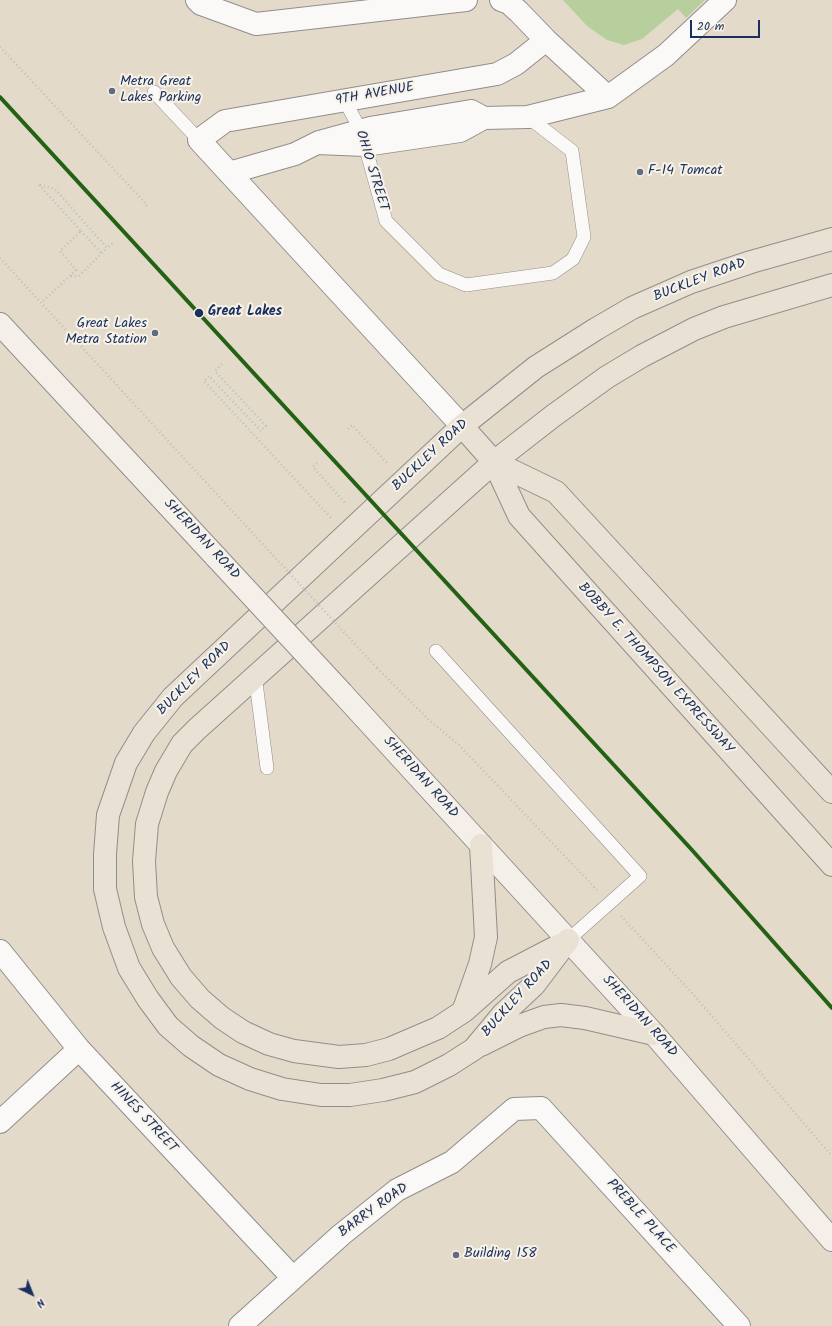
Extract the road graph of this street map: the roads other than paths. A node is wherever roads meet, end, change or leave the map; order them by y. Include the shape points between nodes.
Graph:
1 (197, 0) edge
2 (466, 0) edge
3 (501, 0) edge
4 (725, 0) edge
5 (546, 40) junction
6 (154, 92) dead end
7 (608, 97) junction
8 (345, 101) junction
9 (528, 117) junction
10 (363, 138) junction
11 (199, 140) junction
12 (229, 173) junction
13 (832, 239) edge
14 (832, 285) edge
15 (0, 324) edge
16 (462, 426) junction
17 (494, 462) junction
18 (436, 651) dead end
19 (255, 675) junction
20 (267, 768) dead end
21 (832, 792) edge
22 (482, 845) junction
23 (832, 865) edge
24 (568, 940) junction
25 (0, 951) edge
26 (464, 1010) junction
27 (654, 1034) junction
28 (79, 1049) junction
29 (474, 1049) junction
30 (541, 1108) joint
31 (0, 1122) edge
32 (832, 1240) edge
33 (293, 1278) junction
34 (240, 1326) edge
35 (739, 1326) edge

1 - 2 street via 201,4 256,24
3 - 5 street via 520,12
4 - 7 street via 666,55
5 - 7 street
5 - 8 street, 9TH AVENUE via 516,64 497,74
6 - 11 lane
7 - 9 street
8 - 10 lane, OHIO STREET
8 - 11 street, 9TH AVENUE via 225,121
9 - 10 street via 484,118 460,131
9 - 10 lane, OHIO STREET via 572,151 584,237 574,259 553,273 466,285 439,274 386,220
10 - 12 street via 318,143 295,154
11 - 12 street
12 - 16 street
13 - 16 highway, BUCKLEY ROAD via 690,282 632,308 536,367
14 - 17 highway, BUCKLEY ROAD via 724,317 642,356 585,392
15 - 22 main road, SHERIDAN ROAD, bridge
16 - 17 highway, BOBBY E. THOMPSON EXPRESSWAY
16 - 29 highway, BUCKLEY ROAD via 173,697 144,733 126,764 108,815 105,889 114,927 129,968 168,1026 219,1065 250,1079 282,1089 322,1095 350,1095 414,1082
17 - 19 highway, BUCKLEY ROAD
17 - 21 highway, BOBBY E. THOMPSON EXPRESSWAY via 556,492
17 - 23 highway, BOBBY E. THOMPSON EXPRESSWAY via 519,516
18 - 24 lane via 640,876
19 - 20 lane
19 - 26 highway, BUCKLEY ROAD via 182,744 166,772 147,824 144,861 146,897 163,948 180,977 200,999 243,1032 269,1044 321,1056 366,1055 389,1049 438,1028
22 - 24 main road, SHERIDAN ROAD
22 - 26 highway via 486,937 480,964
24 - 26 highway, BUCKLEY ROAD via 508,972
24 - 27 main road, SHERIDAN ROAD
24 - 29 highway, BUCKLEY ROAD via 534,985 503,1014
25 - 28 street, HINES STREET
27 - 29 highway via 561,1015 544,1017 520,1026
27 - 32 main road, SHERIDAN ROAD
28 - 31 street
28 - 33 street, HINES STREET
30 - 33 street, BARRY ROAD via 514,1109 452,1162 397,1190
30 - 35 street, PREBLE PLACE
33 - 34 street, BARRY ROAD

